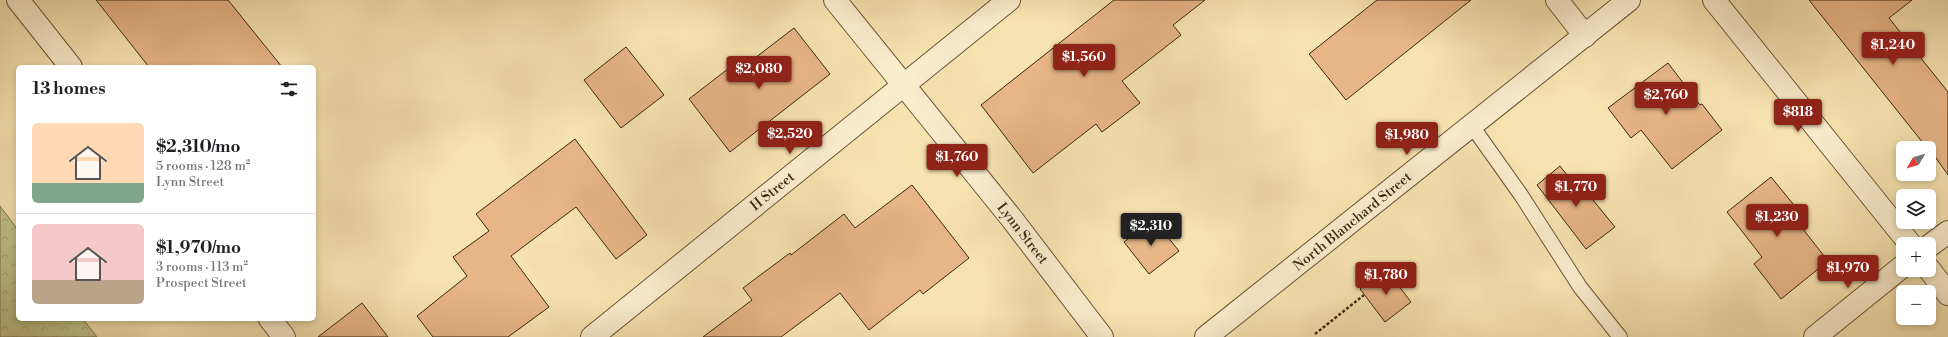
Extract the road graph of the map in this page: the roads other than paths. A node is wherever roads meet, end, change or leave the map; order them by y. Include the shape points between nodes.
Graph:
1 (18, 0) edge
2 (835, 0) edge
3 (1009, 0) edge
4 (1557, 0) edge
5 (1629, 0) edge
6 (1714, 0) edge
7 (1585, 36) junction
8 (69, 65) edge
9 (904, 84) junction
10 (1472, 126) junction
11 (1948, 232) edge
12 (1904, 237) edge
13 (1936, 241) edge
14 (1896, 272) edge
15 (1935, 277) edge
16 (1948, 294) edge
17 (272, 321) edge
18 (284, 337) edge
19 (592, 337) edge
20 (1102, 337) edge
21 (1206, 337) edge
22 (1620, 337) edge
23 (1815, 337) edge

1 - 8 street
2 - 9 street, Lynn Street
3 - 9 street, H Street
4 - 7 street
5 - 7 street, North Blanchard Street
6 - 12 street
7 - 10 street, North Blanchard Street
9 - 19 street, H Street
9 - 20 street, Lynn Street
10 - 21 street, North Blanchard Street
10 - 22 lane via 1521,195 1580,287
11 - 13 street
14 - 23 street
15 - 16 street
17 - 18 street

